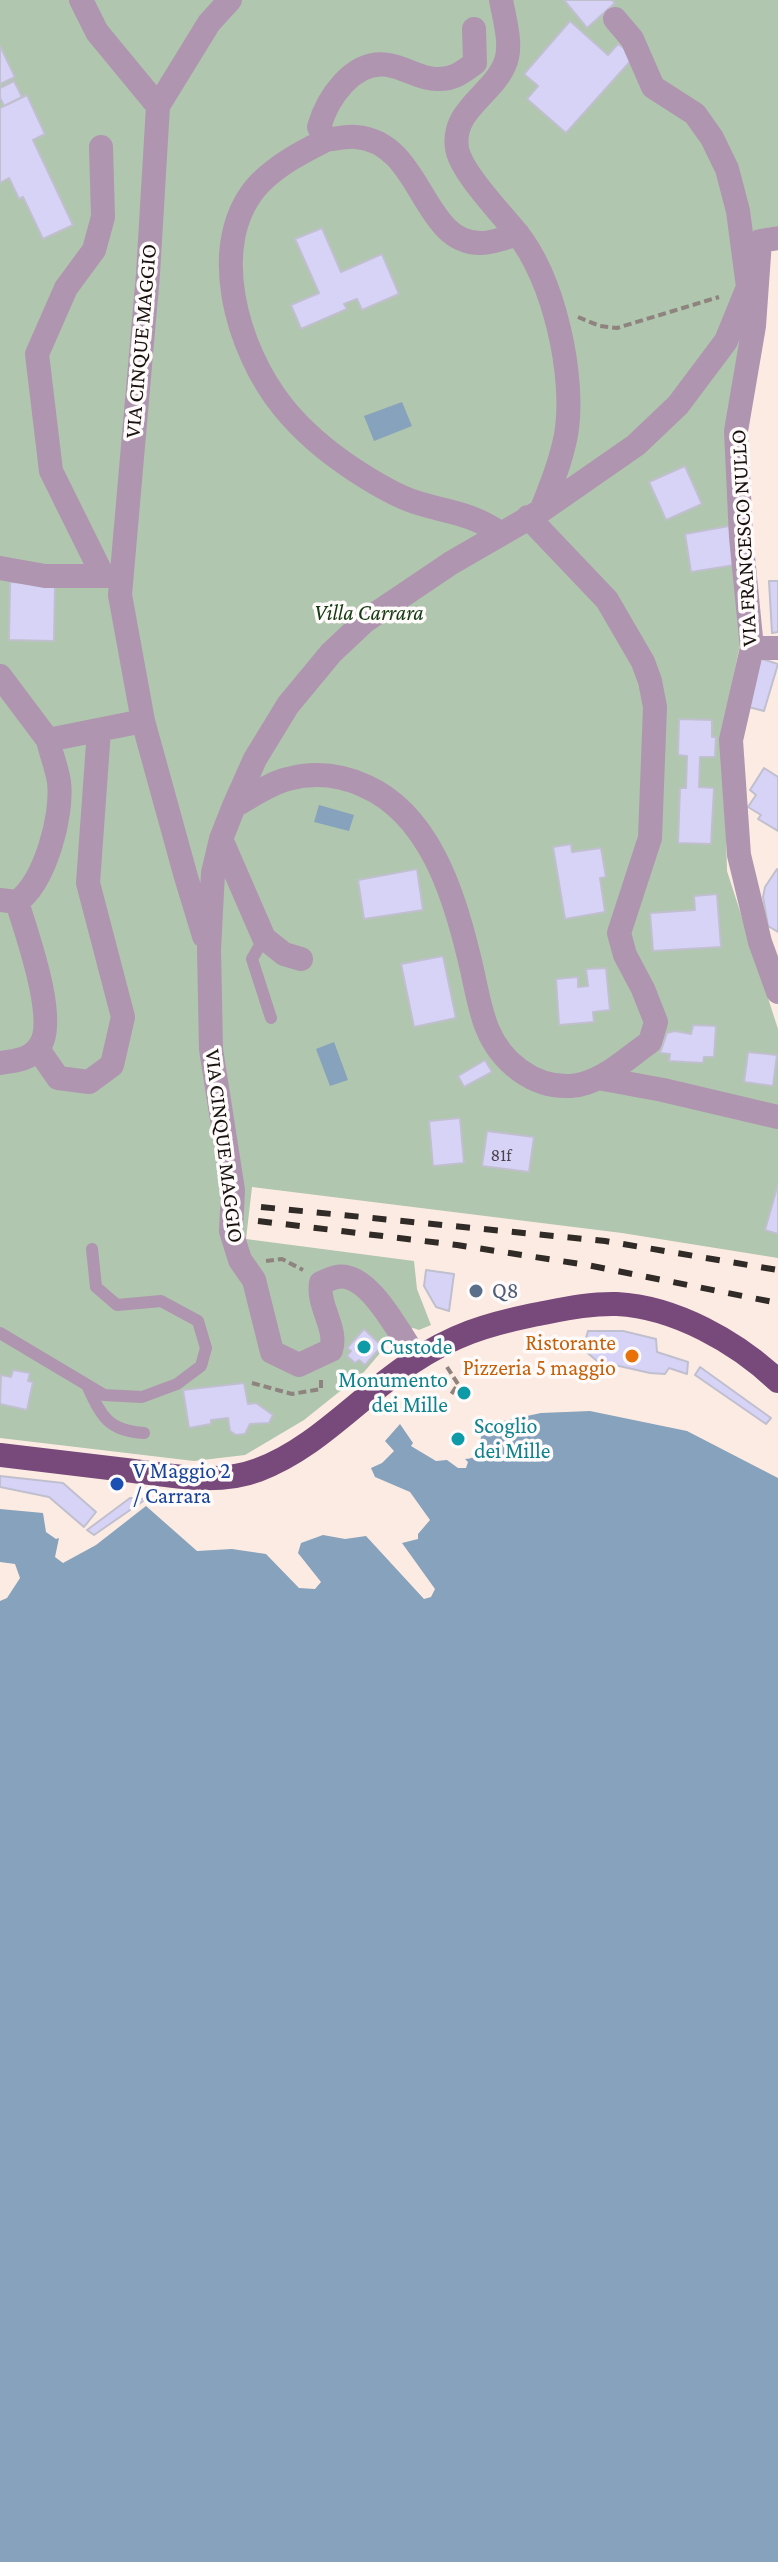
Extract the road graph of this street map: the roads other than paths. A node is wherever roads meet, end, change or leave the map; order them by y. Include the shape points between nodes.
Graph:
1 (81, 0) edge
2 (230, 0) edge
3 (501, 0) edge
4 (615, 19) dead end
5 (474, 29) dead end
6 (158, 106) junction
7 (326, 140) junction
8 (101, 147) dead end
9 (518, 234) junction
10 (778, 238) edge
11 (535, 514) junction
12 (500, 533) junction
13 (0, 568) edge
14 (113, 576) junction
15 (752, 648) junction
16 (778, 648) edge
17 (0, 676) edge
18 (143, 721) junction
19 (99, 730) junction
20 (48, 740) junction
21 (234, 806) junction
22 (221, 839) junction
23 (9, 901) edge
24 (264, 938) junction
25 (209, 949) junction
26 (301, 959) dead end
27 (778, 992) edge
28 (271, 1018) dead end
29 (38, 1049) junction
30 (0, 1063) edge
31 (598, 1078) junction
32 (778, 1117) edge
33 (92, 1249) dead end
34 (0, 1333) edge
35 (426, 1353) junction
36 (778, 1381) edge
37 (87, 1385) junction
38 (144, 1433) dead end
39 (0, 1455) edge

1 - 6 street via 97,32
2 - 6 street, VIA CINQUE MAGGIO via 209,23
3 - 9 street via 506,60 459,120 457,148 466,171
4 - 11 street, VIA CINQUE MAGGIO via 632,39 653,87 695,114 712,138 738,211 748,287 726,341 678,405 636,445
5 - 7 street via 475,63 456,77 433,80 385,64 359,68 325,106 319,127
6 - 14 street, VIA CINQUE MAGGIO via 148,274
7 - 9 street via 358,137 387,148 406,166 441,224 457,238 482,243
7 - 12 street via 290,158 259,185 238,217 230,287 249,350 283,407 358,473 413,502 468,514
8 - 14 street, VIA CINQUE MAGGIO via 103,217 94,250 66,288 37,354 51,471
9 - 11 street via 541,271 568,383 566,433 556,472
10 - 15 street, VIA FRANCESCO NULLO via 760,241 754,326 736,431
11 - 12 street, VIA CINQUE MAGGIO
11 - 31 street via 607,600 643,662 655,707 650,838 619,933 656,1022 650,1042
12 - 21 street, VIA CINQUE MAGGIO via 365,621 331,653 288,705
13 - 14 street via 45,576
14 - 18 street, VIA CINQUE MAGGIO
15 - 16 street
15 - 27 street, VIA FRANCESCO NULLO via 731,740 739,855
17 - 20 street
18 - 19 street
18 - 25 street, VIA CINQUE MAGGIO
19 - 20 street
19 - 29 street via 88,883 123,1017 112,1065 89,1082 58,1078
20 - 23 street via 59,784 53,843 30,893
21 - 22 street, VIA CINQUE MAGGIO
21 - 31 street via 285,779 308,775 346,777 403,810 425,840 445,883 487,1027 498,1048 513,1066 546,1084 573,1086
22 - 24 street
22 - 25 street, VIA CINQUE MAGGIO via 213,873
23 - 29 street via 42,987 46,1020
24 - 26 street via 284,954
24 - 28 lane via 252,959
25 - 35 street, VIA CINQUE MAGGIO via 211,1049 233,1190 231,1231 240,1260 254,1280 272,1352 299,1365 331,1350 334,1341 319,1294 321,1283 348,1277 376,1297
29 - 30 street via 21,1061
31 - 32 street
33 - 37 lane via 96,1287 117,1305 161,1301 198,1321 206,1348 201,1366 177,1384 142,1397 104,1395
34 - 37 lane
35 - 36 main road via 484,1325 618,1304 712,1332
35 - 39 main road via 303,1448 256,1471 207,1479
37 - 38 lane via 103,1420

